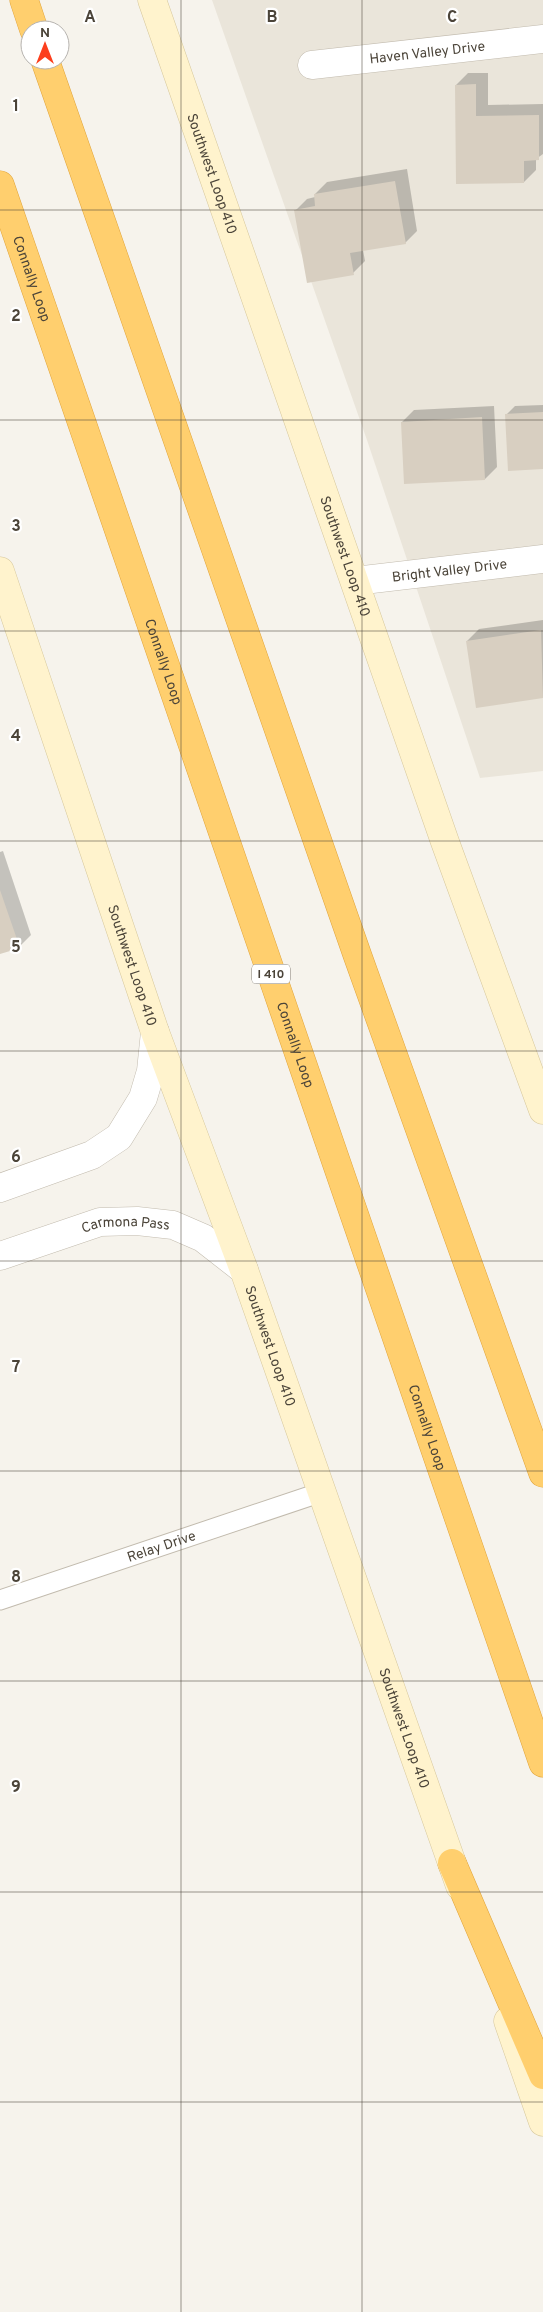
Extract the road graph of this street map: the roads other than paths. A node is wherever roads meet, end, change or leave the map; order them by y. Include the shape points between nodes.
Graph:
1 (24, 0) edge
2 (152, 0) edge
3 (31, 20) edge
4 (543, 39) edge
5 (312, 65) dead end
6 (48, 70) edge
7 (0, 185) edge
8 (543, 559) edge
9 (0, 571) edge
10 (354, 581) junction
11 (156, 1032) junction
12 (543, 1110) edge
13 (0, 1188) edge
14 (0, 1256) edge
15 (244, 1270) junction
16 (543, 1473) edge
17 (322, 1492) junction
18 (0, 1600) edge
19 (543, 1763) edge
20 (452, 1863) junction
21 (543, 2075) edge
22 (543, 2122) edge

1 - 3 highway
2 - 10 main road, Southwest Loop 410
4 - 5 street, Haven Valley Drive
6 - 16 highway via 355,948
7 - 19 highway, Connally Loop / I 410
8 - 10 street, Bright Valley Drive
9 - 11 main road, Southwest Loop 410
10 - 12 main road, Southwest Loop 410
11 - 13 street via 151,1071 143,1098 119,1137 92,1155
11 - 15 main road, Southwest Loop 410
14 - 15 street, Carmona Pass via 100,1222 137,1221 173,1226 204,1238
15 - 17 main road, Southwest Loop 410
17 - 18 lane, Relay Drive
17 - 20 main road, Southwest Loop 410
20 - 21 highway
20 - 22 main road, Southwest Loop 410

